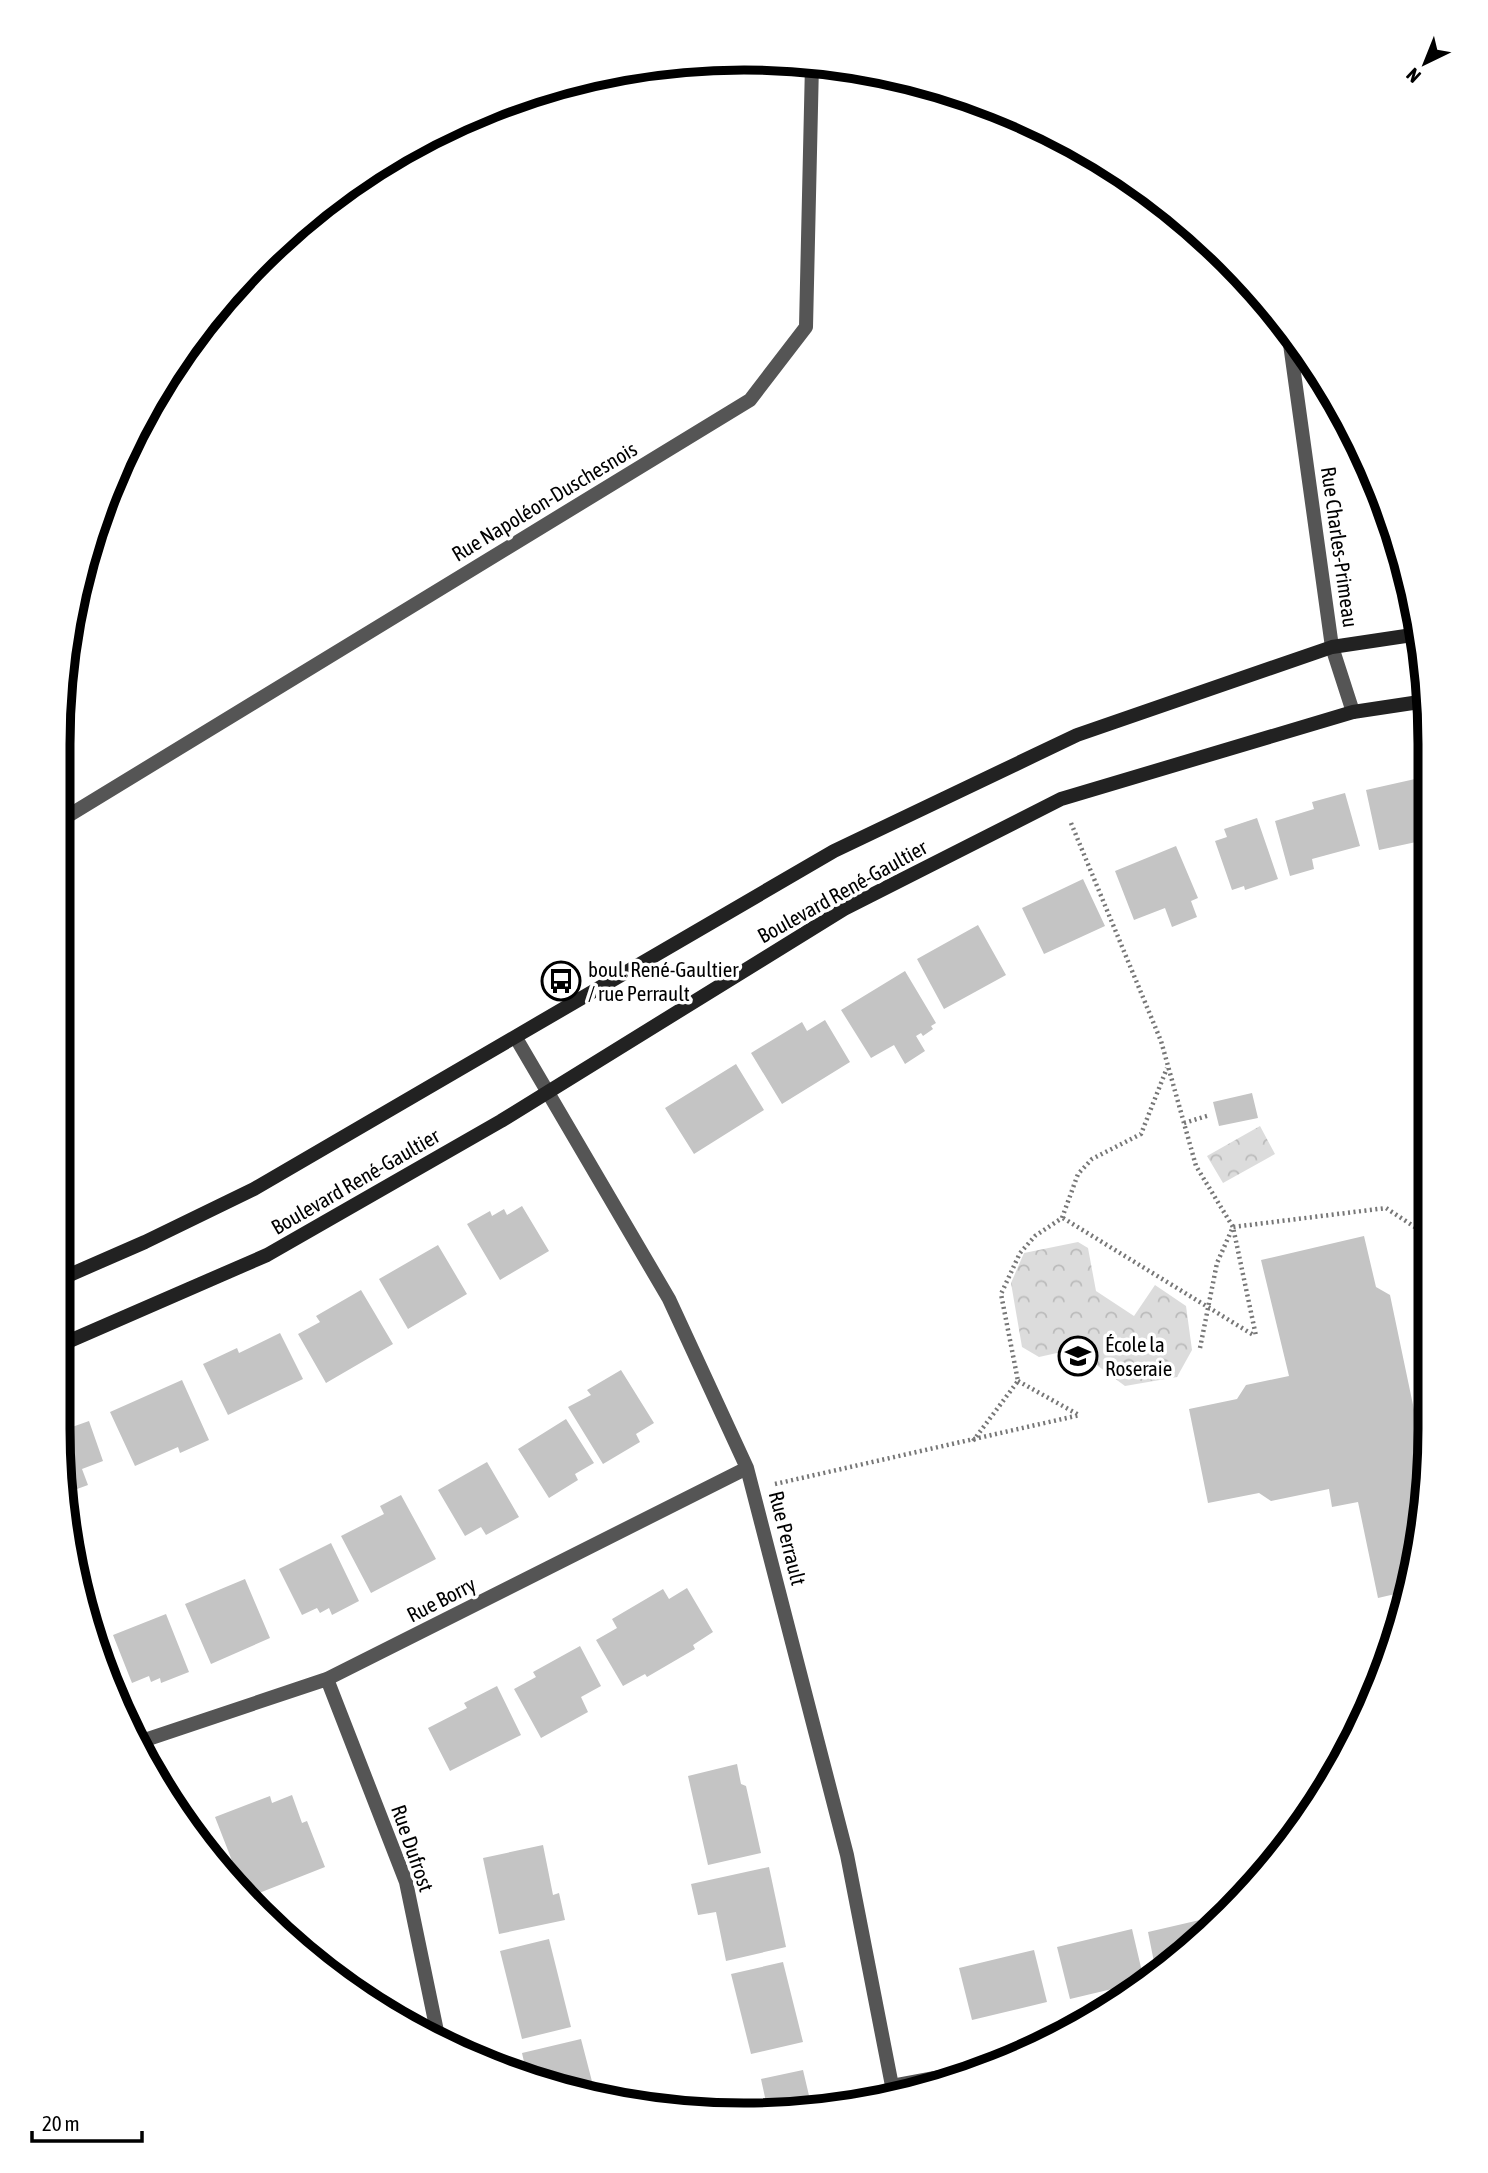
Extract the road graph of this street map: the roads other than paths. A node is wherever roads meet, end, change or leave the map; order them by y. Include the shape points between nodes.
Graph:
1 (812, 74) edge
2 (1291, 351) edge
3 (1409, 636) edge
4 (1332, 647) junction
5 (1417, 702) edge
6 (1353, 712) junction
7 (70, 815) edge
8 (516, 1038) junction
9 (549, 1092) junction
10 (70, 1275) edge
11 (70, 1341) edge
12 (747, 1468) junction
13 (327, 1679) junction
14 (146, 1740) edge
15 (436, 2028) edge
16 (892, 2086) edge

1 - 7 street, Rue Napoléon-Duschesnois via 806,327 750,400
2 - 4 street, Rue Charles-Primeau
3 - 4 street, Boulevard René-Gaultier
4 - 6 street, Rue Charles-Primeau
4 - 8 street, Boulevard René-Gaultier via 1077,735 1028,758 834,851
5 - 6 street, Boulevard René-Gaultier
6 - 9 street, Boulevard René-Gaultier via 1061,799 844,909
8 - 9 street, Rue Perrault
8 - 10 street, Boulevard René-Gaultier via 254,1189
9 - 11 street, Boulevard René-Gaultier via 267,1255
9 - 12 street, Rue Perrault via 670,1299
12 - 13 street, Rue Borry
12 - 16 street, Rue Perrault via 847,1855
13 - 14 street, Rue Borry
13 - 15 street, Rue Dufrost via 406,1882

